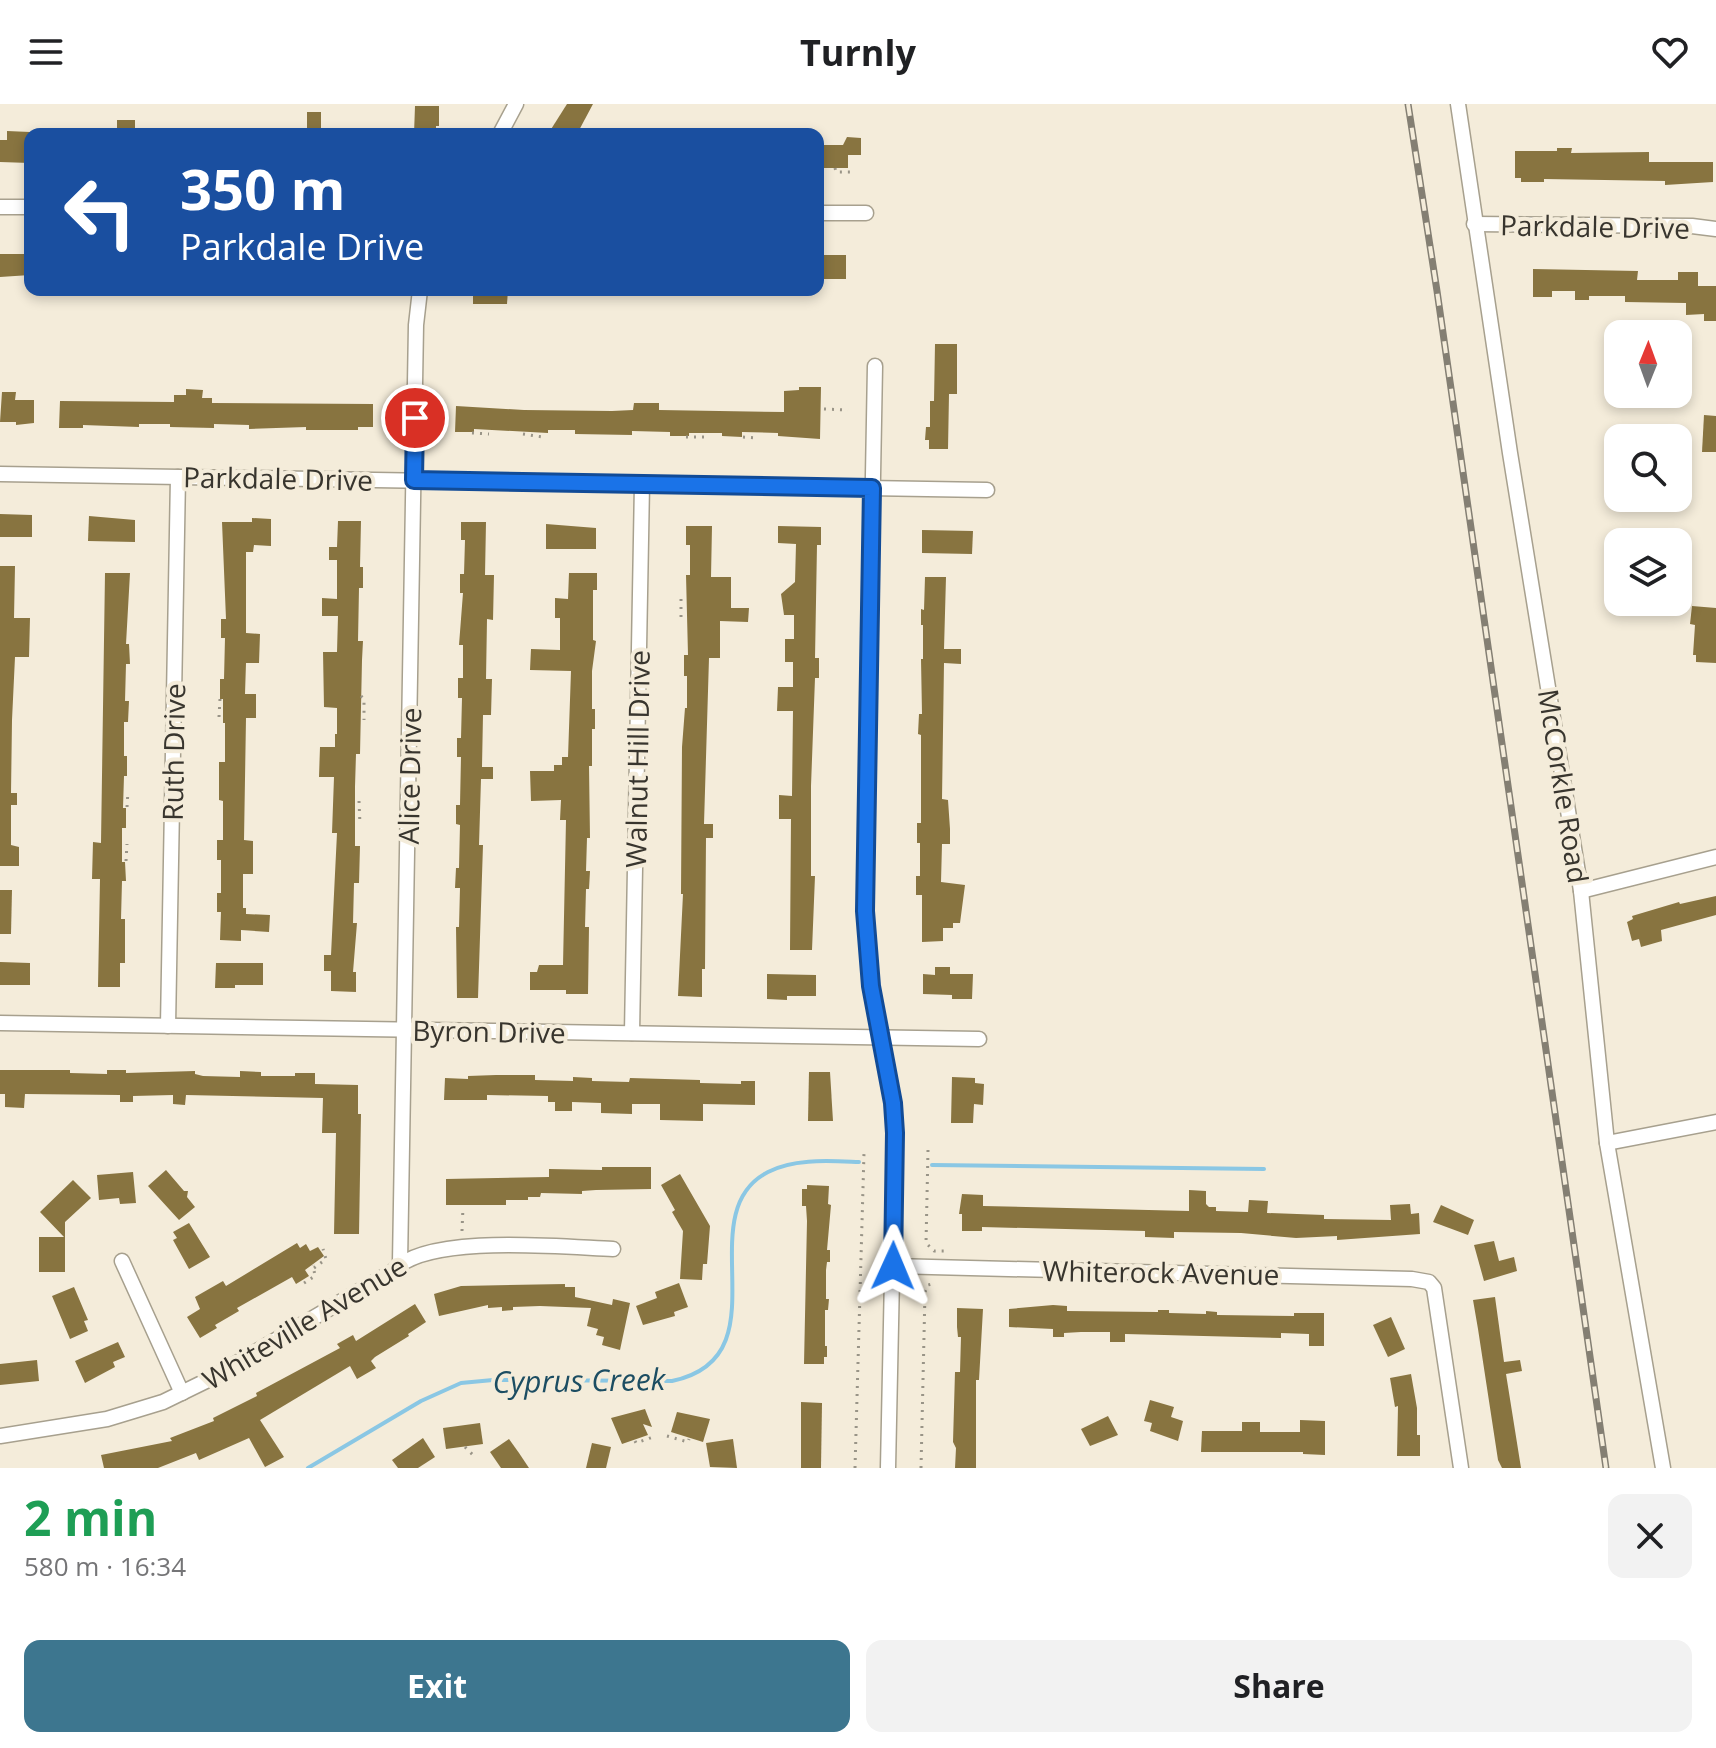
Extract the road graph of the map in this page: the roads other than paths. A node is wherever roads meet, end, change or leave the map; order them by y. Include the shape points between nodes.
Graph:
1 (516, 104) edge
2 (1458, 104) edge
3 (503, 128) edge
4 (0, 207) edge
5 (24, 207) edge
6 (824, 213) edge
7 (866, 213) dead end
8 (1474, 224) junction
9 (1716, 229) edge
10 (419, 296) edge
11 (875, 366) dead end
12 (0, 474) edge
13 (178, 477) junction
14 (414, 480) junction
15 (642, 484) junction
16 (872, 488) junction
17 (987, 490) dead end
18 (1716, 857) edge
19 (1581, 891) junction
20 (0, 1023) edge
21 (168, 1026) junction
22 (405, 1030) junction
23 (632, 1033) junction
24 (881, 1037) junction
25 (979, 1039) dead end
26 (1716, 1122) edge
27 (1607, 1143) junction
28 (613, 1249) dead end
29 (122, 1261) dead end
30 (400, 1263) junction
31 (893, 1266) junction
32 (182, 1393) junction
33 (0, 1436) edge
34 (888, 1468) edge
35 (1461, 1468) edge
36 (1663, 1468) edge

1 - 3 street
2 - 8 street, McCorkle Road
4 - 5 street
6 - 7 street
8 - 9 street, Parkdale Drive
8 - 19 street, McCorkle Road
10 - 14 street, Alice Drive
11 - 16 street
12 - 13 street, Parkdale Drive
13 - 14 street, Parkdale Drive
13 - 21 street, Ruth Drive
14 - 15 street, Parkdale Drive
14 - 22 street, Alice Drive
15 - 16 street, Parkdale Drive
15 - 23 street, Walnut Hill Drive
16 - 17 street, Parkdale Drive
16 - 24 street via 865,911 868,967
18 - 19 street
19 - 27 street, McCorkle Road
20 - 21 street, Byron Drive
21 - 22 street, Byron Drive
22 - 23 street, Byron Drive
22 - 30 street, Alice Drive
23 - 24 street, Byron Drive
24 - 25 street, Byron Drive
24 - 31 street via 895,1133
26 - 27 street
27 - 36 street, McCorkle Road
28 - 30 street, Whiteville Avenue via 458,1247 428,1251
29 - 32 street
30 - 32 street, Whiteville Avenue
31 - 34 street
31 - 35 street, Whiterock Avenue via 1429,1282
32 - 33 street, Whiteville Avenue via 107,1419

